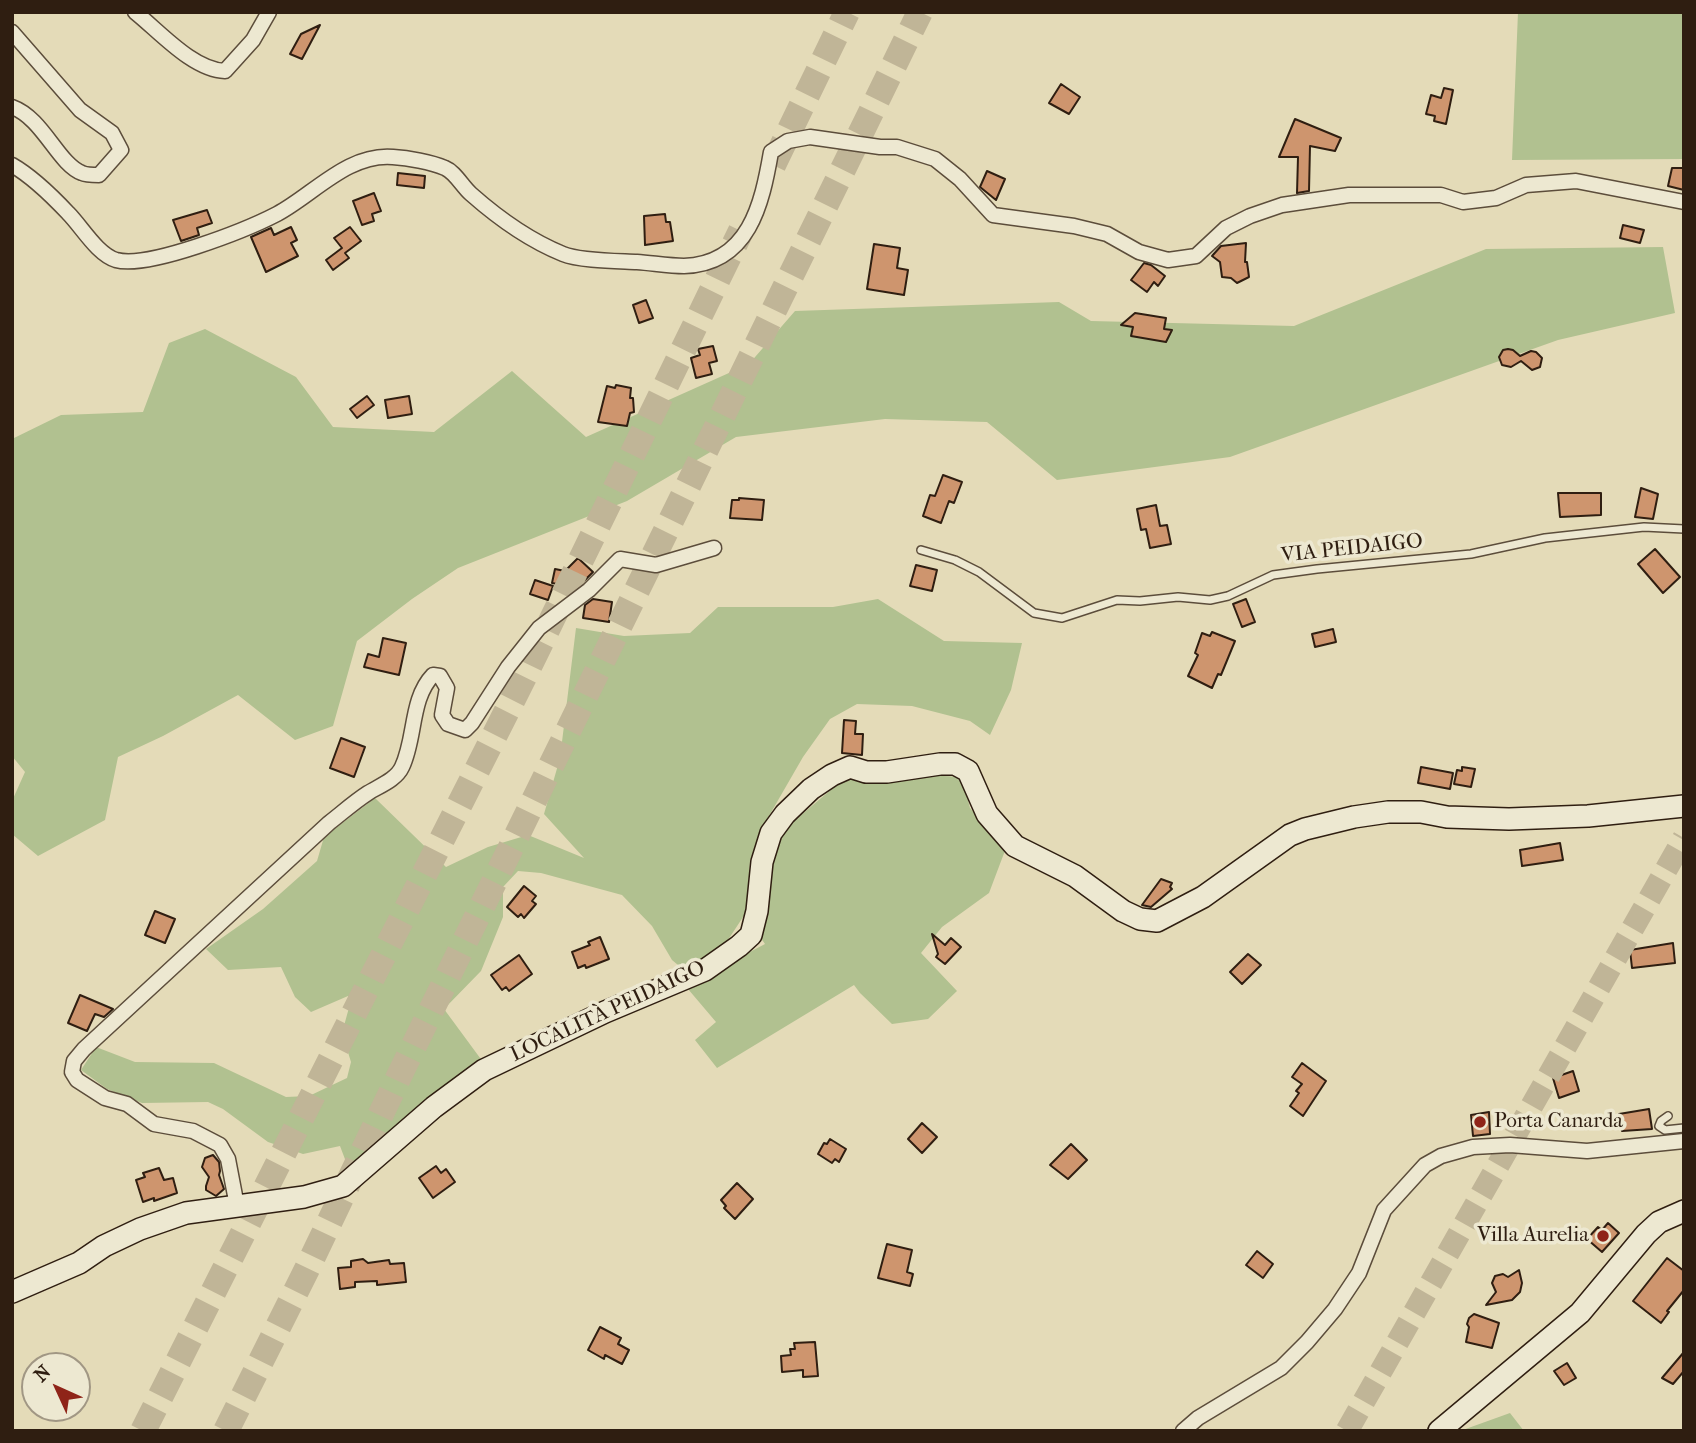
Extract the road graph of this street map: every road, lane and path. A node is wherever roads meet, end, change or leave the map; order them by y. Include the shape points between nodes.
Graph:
1 (135, 12) edge
2 (270, 12) edge
3 (12, 32) edge
4 (12, 107) edge
5 (12, 165) edge
6 (1684, 202) edge
7 (1684, 529) edge
8 (714, 548) dead end
9 (921, 550) dead end
10 (1684, 806) edge
11 (1668, 1116) dead end
12 (1684, 1128) edge
13 (1684, 1141) edge
14 (237, 1206) junction
15 (1684, 1211) edge
16 (12, 1292) edge
17 (1183, 1431) edge
18 (1439, 1431) edge

1 - 2 street via 212,71 225,71 233,63
3 - 4 street via 80,110 111,132 121,150 99,175 82,173 23,111
5 - 6 street via 54,199 101,253 137,263 166,257 278,214 365,160 391,156 446,168 471,194 517,228 565,255 686,266 727,253 745,236 764,192 771,152 788,141 810,137 897,147 935,159 993,215 1107,234 1139,252 1168,260 1196,256 1226,229 1250,216 1282,205 1349,195 1441,195 1463,202 1496,198 1526,185 1576,181
7 - 9 lane, VIA PEIDAIGO via 1644,527 1545,538 1471,554 1273,575 1210,600 1117,600 1062,618 1034,613 979,572
8 - 14 street via 656,565 620,559 589,590 538,628 465,730 447,724 442,715 447,688 440,676 433,675 419,698 402,769 329,823 74,1061 72,1072 77,1080 105,1098 127,1104 154,1124 193,1131 220,1145 228,1159
10 - 14 street, LOCALITÀ PEIDAIGO via 1509,819 1401,811 1354,817 1290,835 1203,897 1157,921 1123,911 1075,876 1015,846 987,814 968,771 955,764 887,772 850,767 811,789 771,833 751,935 740,946 705,970 484,1070 433,1107 343,1186
11 - 12 lane via 1658,1126
13 - 17 street via 1587,1151 1510,1144 1473,1147 1433,1160 1384,1210 1359,1273 1307,1342 1281,1367
14 - 16 street, LOCALITÀ PEIDAIGO via 186,1213 140,1229 79,1263
15 - 18 street via 1659,1222 1580,1313

